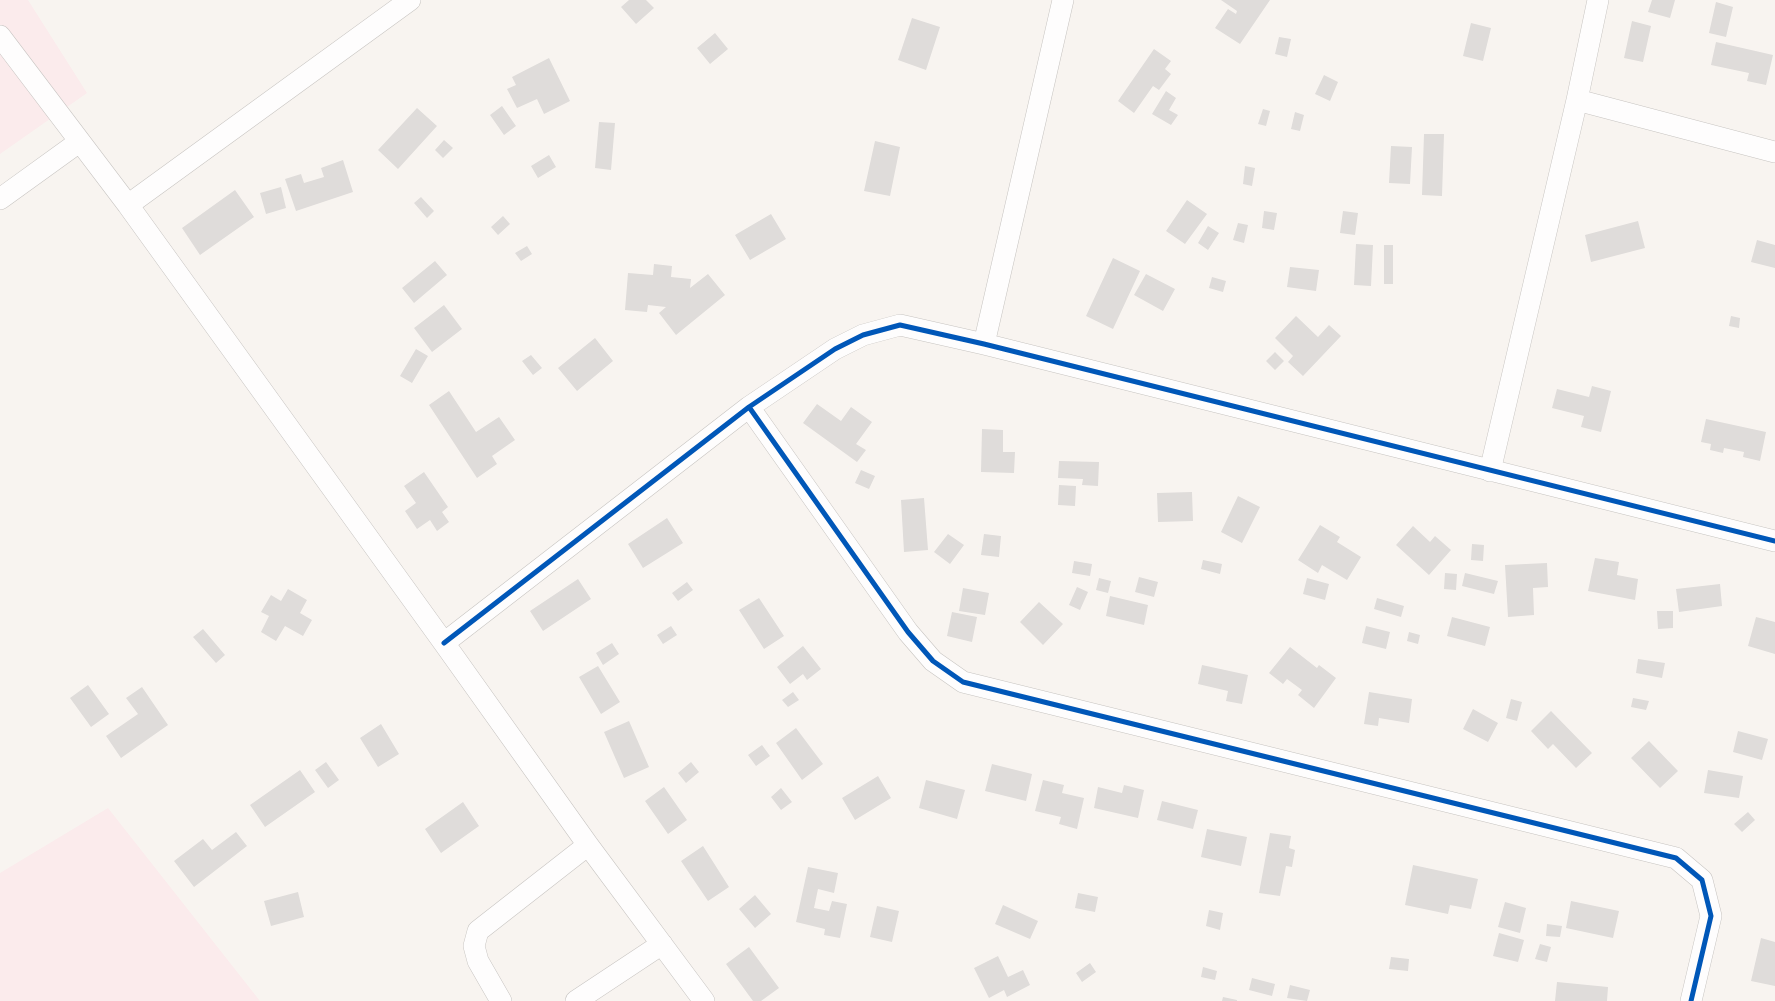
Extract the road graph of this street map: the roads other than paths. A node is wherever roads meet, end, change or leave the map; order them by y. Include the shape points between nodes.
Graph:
1 (410, 0) edge
2 (1063, 0) edge
3 (1598, 0) edge
4 (0, 36) edge
5 (1577, 100) junction
6 (79, 142) junction
7 (1775, 152) edge
8 (0, 199) edge
9 (128, 205) junction
10 (984, 344) junction
11 (749, 407) junction
12 (1490, 471) junction
13 (1775, 542) edge
14 (444, 643) junction
15 (588, 845) junction
16 (662, 944) junction
17 (501, 1001) edge
18 (576, 1001) edge
19 (704, 1001) edge
20 (1691, 1001) edge

1 - 9 street
2 - 10 street
3 - 5 street
4 - 6 street
5 - 7 street
5 - 12 street
6 - 8 street
6 - 9 street
9 - 14 street
10 - 11 street via 900,325 863,335 835,349
10 - 12 street
11 - 14 street
11 - 20 street via 908,632 933,662 963,682 1676,858 1702,880 1711,916
12 - 13 street
14 - 15 street
15 - 16 street
15 - 17 street via 478,931 474,946 478,962
16 - 18 street
16 - 19 street

